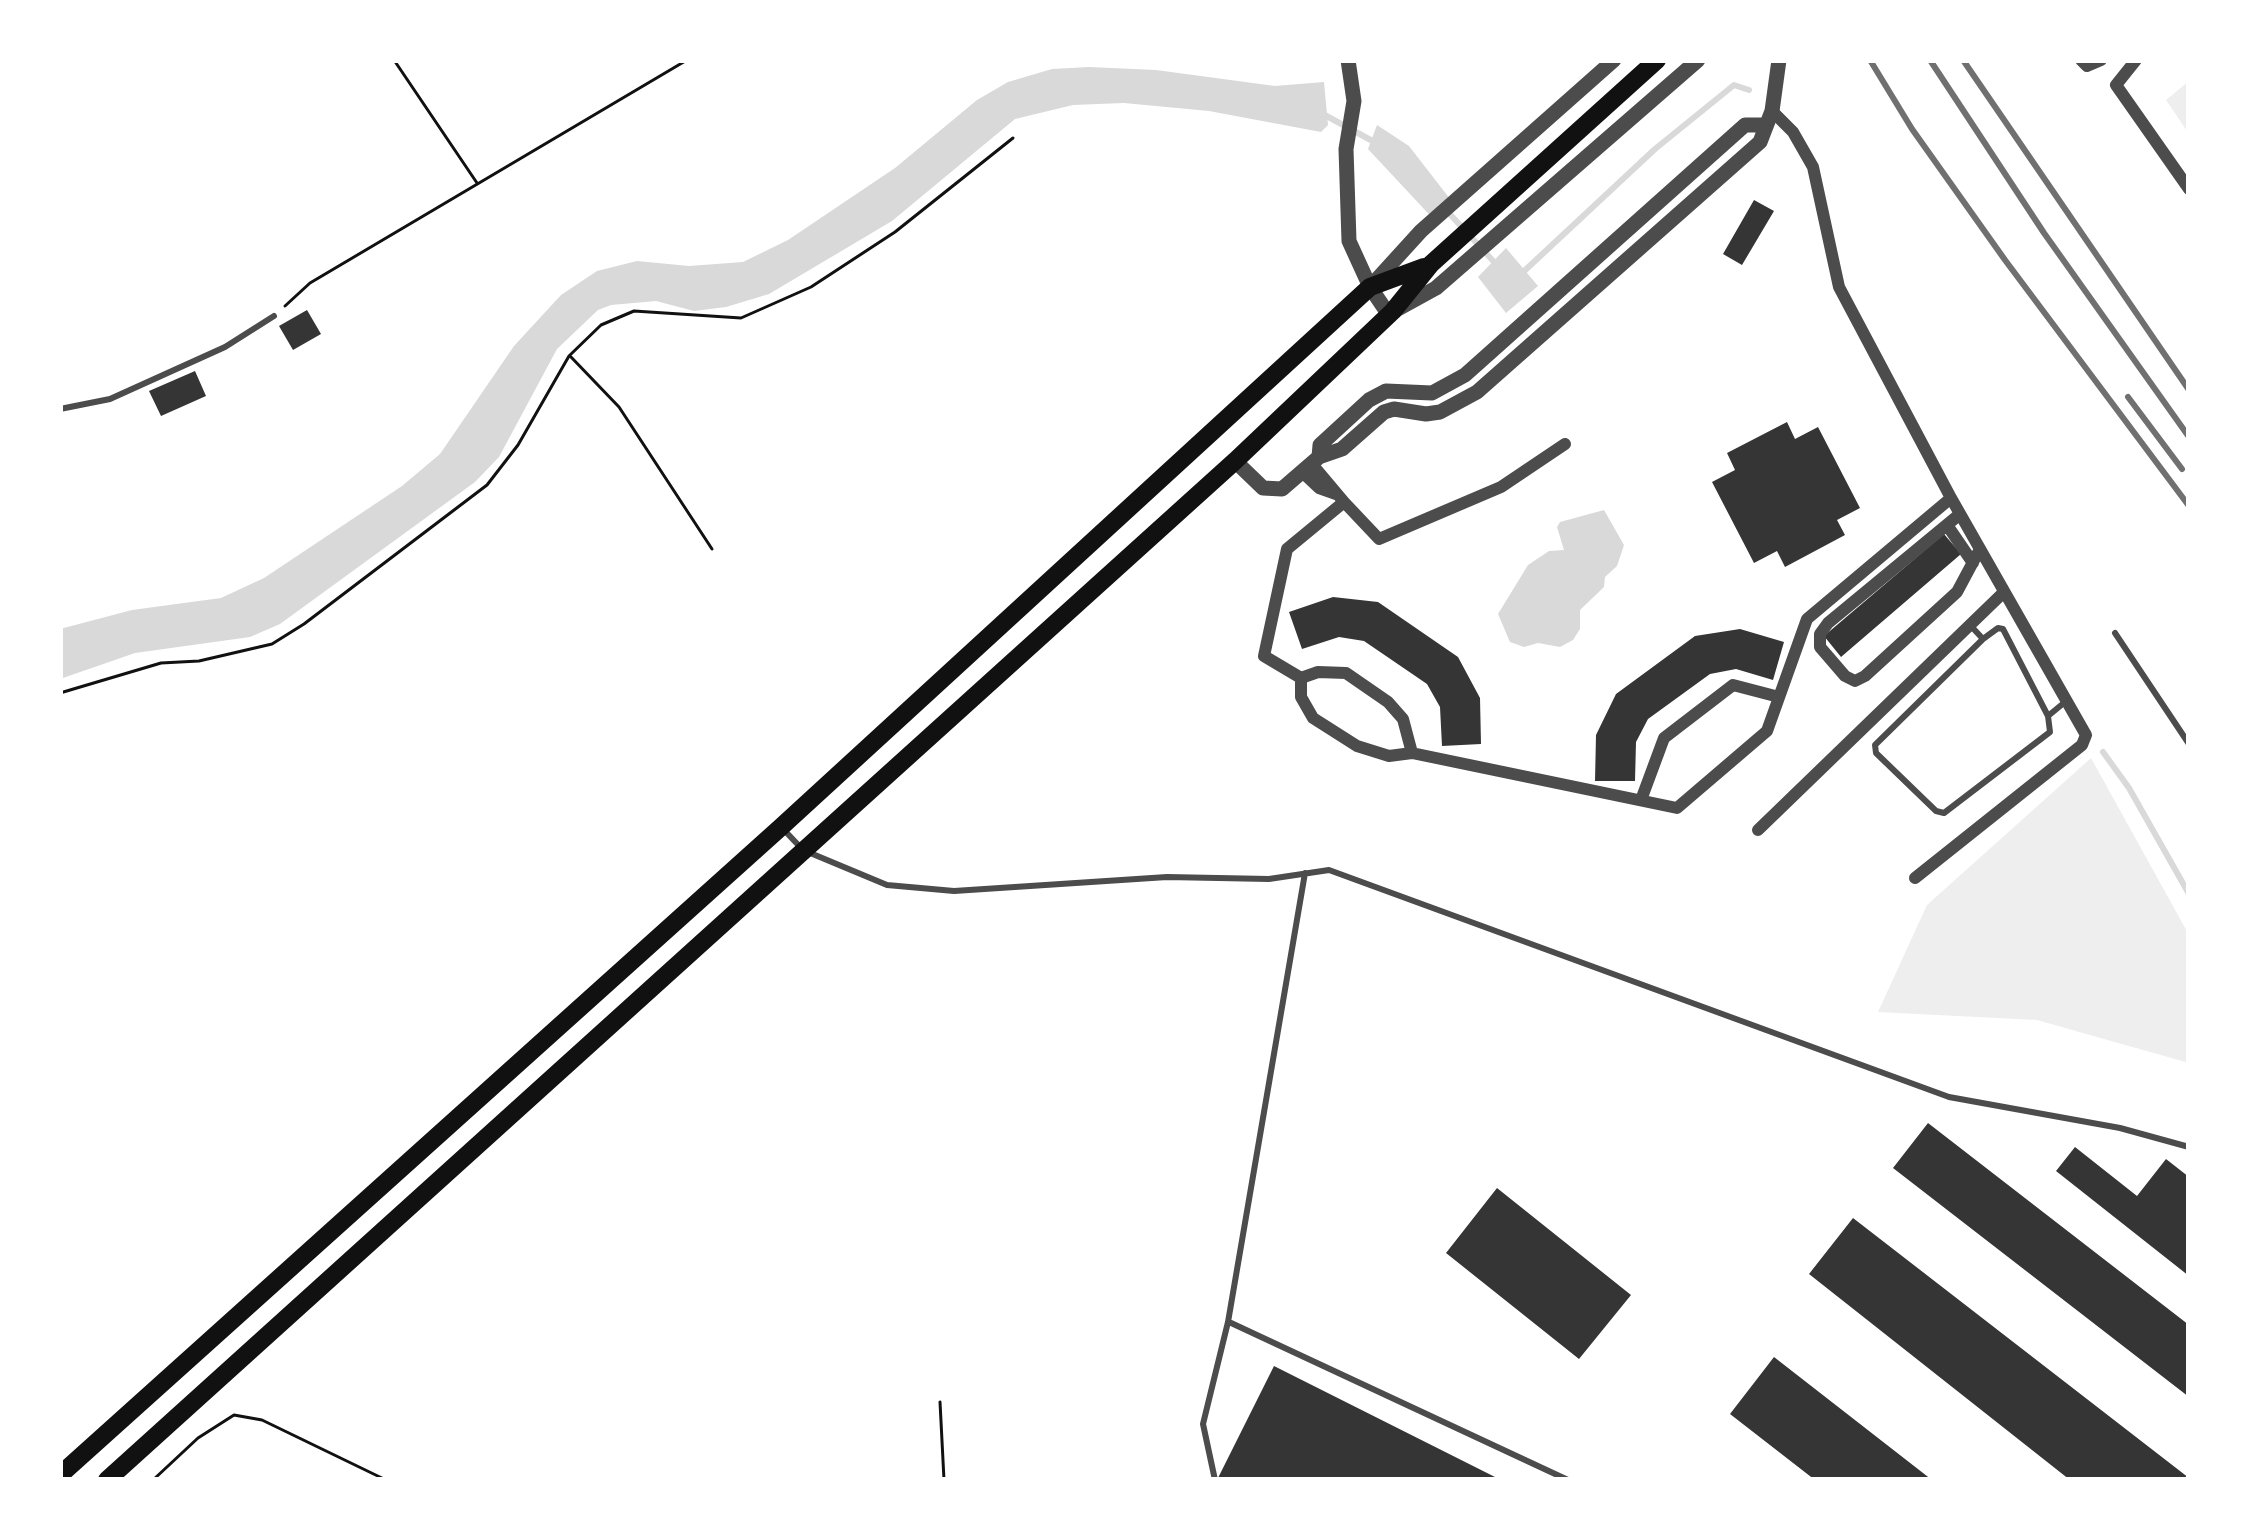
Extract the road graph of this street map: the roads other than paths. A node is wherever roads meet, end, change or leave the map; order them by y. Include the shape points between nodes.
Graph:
1 (1348, 60) edge
2 (1613, 60) edge
3 (1657, 60) edge
4 (1698, 60) edge
5 (1779, 60) edge
6 (2081, 60) edge
7 (2101, 60) edge
8 (2136, 60) edge
9 (1768, 118) junction
10 (2189, 189) edge
11 (1437, 259) junction
12 (1370, 287) junction
13 (1391, 313) junction
14 (274, 316) road end
15 (1465, 375) junction
16 (1389, 391) junction
17 (1477, 392) junction
18 (1432, 393) junction
19 (60, 409) edge
20 (1394, 409) junction
21 (1440, 412) junction
22 (1337, 429) junction
23 (1348, 444) junction
24 (1565, 444) dead end
25 (1235, 461) junction
26 (1311, 464) junction
27 (1341, 498) junction
28 (1951, 498) junction
29 (1960, 514) junction
30 (1946, 525) junction
31 (1980, 549) junction
32 (1973, 563) junction
33 (2004, 592) junction
34 (1970, 625) junction
35 (2115, 633) dead end
36 (1983, 639) junction
37 (1301, 678) junction
38 (1779, 698) junction
39 (2065, 702) junction
40 (1879, 713) junction
41 (2048, 716) junction
42 (1894, 727) junction
43 (2189, 744) edge
44 (1412, 753) junction
45 (1641, 800) junction
46 (781, 827) junction
47 (1758, 830) dead end
48 (803, 850) junction
49 (1305, 873) junction
50 (1916, 878) dead end
51 (2189, 1147) edge
52 (1228, 1322) junction
53 (60, 1474) edge
54 (107, 1480) edge
55 (1215, 1480) edge
56 (1568, 1480) edge

1 - 12 street via 1349,242
2 - 12 street via 1421,231
3 - 11 main road
4 - 13 street via 1436,288
5 - 9 street
6 - 7 street
8 - 10 street via 2116,85
9 - 15 street via 1745,125
9 - 17 street via 1760,142
9 - 28 street via 1792,132 1813,166 1839,287
11 - 12 main road
11 - 13 main road
12 - 13 street
12 - 46 main road
13 - 25 main road
14 - 19 lane via 110,399
15 - 17 street
15 - 18 street
16 - 18 street
16 - 20 street
16 - 22 street
17 - 21 street
18 - 21 street
20 - 21 street
20 - 23 street
22 - 23 street
22 - 26 street
23 - 26 street
24 - 27 street via 1501,487 1379,538
25 - 26 street via 1272,491
25 - 48 main road
26 - 27 street
27 - 37 street via 1287,549 1264,656
28 - 29 street
28 - 38 street via 1807,619
29 - 30 street
29 - 31 street
30 - 32 street
30 - 32 street via 1828,623 1820,647 1845,676 1859,679 1940,610
31 - 32 street
31 - 33 street
33 - 34 street
33 - 39 street
34 - 36 lane
34 - 40 street
35 - 43 lane
36 - 41 lane via 2003,629
36 - 42 lane
37 - 44 street via 1300,697 1312,718 1334,735 1389,756
37 - 44 street via 1346,674 1388,702
38 - 45 street via 1767,731 1677,808
38 - 45 street via 1733,686 1716,698 1664,738
39 - 41 lane
39 - 50 street via 2086,735 2082,745
40 - 42 lane
40 - 47 street
41 - 42 lane via 2050,732 1944,813 1876,753
44 - 45 street
46 - 48 lane
46 - 53 main road
48 - 49 lane via 887,885 954,891
48 - 54 main road
49 - 51 lane via 1329,870 1949,1097
49 - 52 lane
52 - 55 lane via 1203,1424
52 - 56 lane

